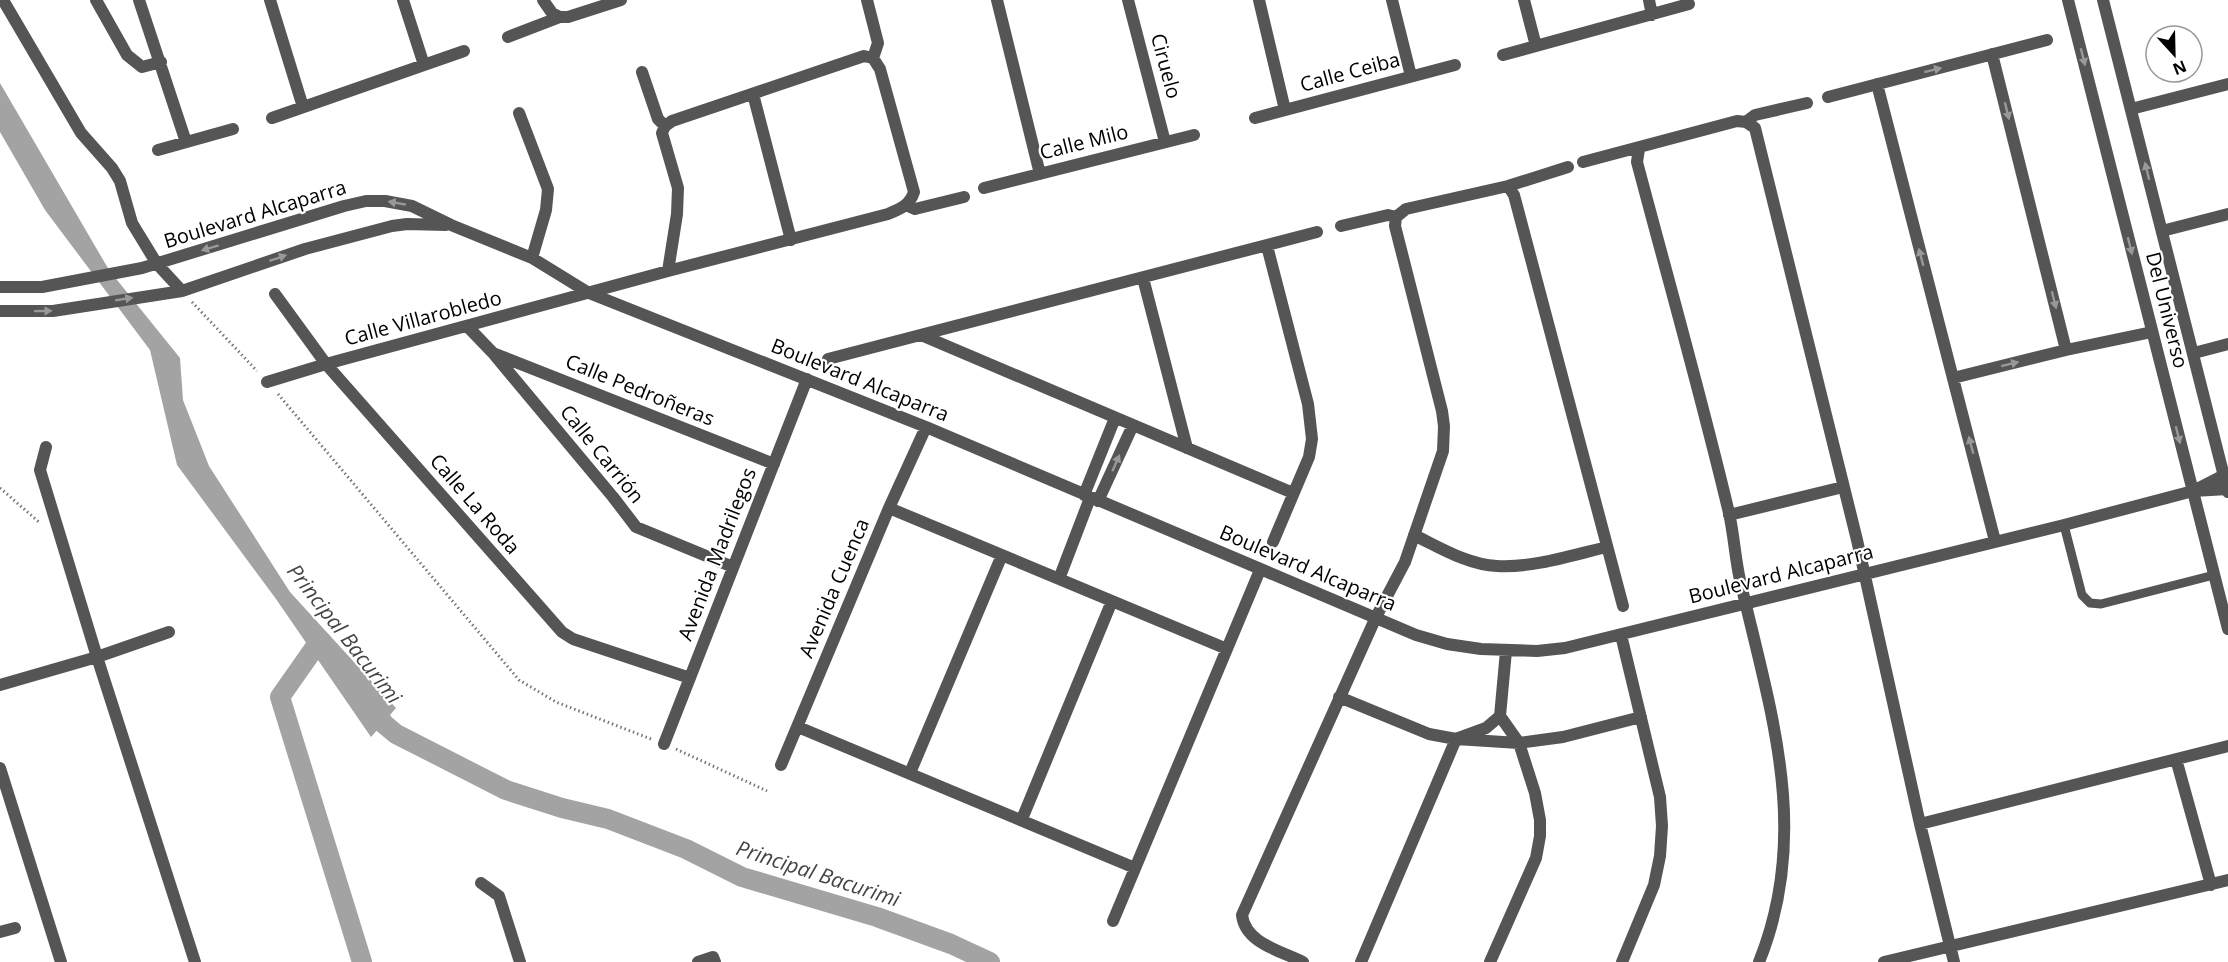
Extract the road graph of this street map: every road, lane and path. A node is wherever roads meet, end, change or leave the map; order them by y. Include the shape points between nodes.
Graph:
1 (3, 0) edge
2 (96, 0) edge
3 (139, 0) edge
4 (270, 0) edge
5 (403, 0) edge
6 (543, 0) edge
7 (621, 0) edge
8 (867, 0) edge
9 (997, 0) edge
10 (1128, 0) edge
11 (1259, 0) edge
12 (1392, 0) edge
13 (1524, 0) edge
14 (1649, 0) edge
15 (2068, 0) edge
16 (2103, 0) edge
17 (1689, 4) dead end
18 (1652, 15) junction
19 (560, 17) junction
20 (508, 37) dead end
21 (2047, 40) dead end
22 (1536, 46) junction
23 (464, 51) dead end
24 (1992, 54) junction
25 (1503, 55) dead end
26 (873, 58) junction
27 (161, 62) junction
28 (424, 65) junction
29 (1455, 65) dead end
30 (642, 72) dead end
31 (1411, 76) junction
32 (1876, 84) junction
33 (2228, 84) edge
34 (753, 94) junction
35 (1828, 97) dead end
36 (1807, 103) dead end
37 (303, 107) junction
38 (2131, 109) junction
39 (1285, 110) junction
40 (519, 113) dead end
41 (272, 118) dead end
42 (1255, 118) dead end
43 (1746, 122) junction
44 (666, 126) junction
45 (233, 129) dead end
46 (1194, 135) dead end
47 (186, 142) junction
48 (1165, 142) junction
49 (1639, 149) junction
50 (158, 150) dead end
51 (1583, 162) dead end
52 (1568, 167) dead end
53 (1040, 174) junction
54 (1508, 186) junction
55 (984, 188) dead end
56 (964, 197) dead end
57 (906, 205) junction
58 (2228, 214) edge
59 (1396, 217) junction
60 (451, 225) junction
61 (1341, 226) dead end
62 (2162, 231) junction
63 (1317, 232) dead end
64 (790, 240) junction
65 (1267, 246) junction
66 (532, 258) junction
67 (157, 264) junction
68 (668, 271) junction
69 (1143, 278) junction
70 (0, 287) edge
71 (182, 291) junction
72 (589, 293) junction
73 (275, 294) dead end
74 (0, 311) edge
75 (467, 326) junction
76 (2152, 332) junction
77 (921, 335) junction
78 (2228, 344) edge
79 (2066, 350) junction
80 (492, 352) junction
81 (2194, 353) junction
82 (828, 359) dead end
83 (326, 364) junction
84 (1953, 378) junction
85 (807, 379) junction
86 (267, 382) junction
87 (1115, 418) junction
88 (1132, 425) junction
89 (926, 427) junction
90 (46, 447) dead end
91 (1186, 448) junction
92 (774, 464) junction
93 (2226, 473) edge
94 (1843, 487) junction
95 (0, 488) edge
96 (2228, 490) edge
97 (2193, 491) junction
98 (1293, 493) junction
99 (1091, 498) junction
100 (889, 508) junction
101 (1729, 515) junction
102 (2064, 525) junction
103 (1414, 535) junction
104 (62, 541) junction
105 (1995, 541) junction
106 (1273, 542) dead end
107 (1607, 547) junction
108 (1002, 555) junction
109 (733, 567) junction
110 (1260, 570) junction
111 (1863, 573) junction
112 (2214, 575) junction
113 (1059, 579) junction
114 (1112, 601) junction
115 (1746, 603) junction
116 (1623, 606) dead end
117 (1376, 617) junction
118 (2228, 629) edge
119 (169, 632) dead end
120 (1621, 635) junction
121 (1227, 649) junction
122 (1506, 651) junction
123 (97, 657) junction
124 (690, 678) junction
125 (0, 685) edge
126 (1339, 697) junction
127 (1500, 716) junction
128 (1641, 717) junction
129 (798, 727) junction
130 (1456, 739) junction
131 (664, 744) junction
132 (1519, 744) junction
133 (2228, 746) edge
134 (2176, 759) junction
135 (782, 765) dead end
136 (0, 768) edge
137 (910, 773) junction
138 (767, 791) dead end
139 (6, 808) edge
140 (1022, 819) junction
141 (1920, 824) junction
142 (1135, 868) junction
143 (2228, 880) edge
144 (481, 883) dead end
145 (2211, 885) junction
146 (1113, 921) dead end
147 (15, 928) dead end
148 (0, 932) edge
149 (1950, 947) junction
150 (61, 962) edge
151 (195, 962) edge
152 (520, 962) edge
153 (698, 962) edge
154 (715, 962) edge
155 (1303, 962) edge
156 (1361, 962) edge
157 (1490, 962) edge
158 (1622, 962) edge
159 (1759, 962) edge
160 (1884, 962) edge
161 (1954, 962) edge

1 - 67 street via 81,133 120,181 132,223
2 - 27 street via 127,55 142,67
3 - 27 street
4 - 37 street
5 - 28 street
6 - 19 street
7 - 19 street
8 - 26 street via 878,43
9 - 53 street
10 - 48 street, Ciruelo
11 - 39 street
12 - 31 street
13 - 22 street
14 - 18 street
15 -> 76 street, Del Universo
16 - 38 street
17 - 18 street
18 - 22 street
19 - 20 street
21 - 24 street
22 - 25 street
23 - 28 street
32 -> 24 street
24 -> 79 street
26 - 34 street via 864,56
26 - 57 street via 880,69 914,192
27 - 47 street
28 - 37 street
29 - 31 street, Calle Ceiba
30 - 44 street via 658,120
31 - 39 street, Calle Ceiba
32 - 35 street
84 -> 32 street
33 - 38 street
34 - 44 street
34 - 64 street
36 - 43 street via 1755,115
37 - 41 street
62 -> 38 street
39 - 42 street, Calle Ceiba
40 - 66 street via 549,189
43 - 49 street via 1737,121
43 - 94 street via 1755,128
44 - 68 street via 662,134 678,188
45 - 47 street
46 - 48 street, Calle Milo
47 - 50 street
48 - 53 street, Calle Milo
49 - 51 street
49 - 101 street via 1637,162
52 - 54 street
53 - 55 street, Calle Milo
54 - 59 street via 1406,209
54 - 107 street via 1514,195
56 - 57 street via 915,209
57 - 64 street, Calle Villarobledo via 888,214
58 - 62 street
59 - 61 street via 1388,215
59 - 103 street via 1444,426 1443,451
60 - 66 street, Boulevard Alcaparra
60 -> 67 street, Boulevard Alcaparra via 398,202 366,201
71 -> 60 street, Boulevard Alcaparra via 305,249 392,226
62 - 81 street
63 - 65 street
64 - 68 street, Calle Villarobledo
65 - 69 street
65 - 98 street via 1308,404 1312,439 1309,457
66 - 72 street, Boulevard Alcaparra
67 - 70 street, Boulevard Alcaparra via 42,287
67 - 71 street
68 - 72 street, Calle Villarobledo
69 - 77 street
69 - 91 street
74 -> 71 street, Boulevard Alcaparra via 53,310
71 - 86 path
72 - 75 street, Calle Villarobledo
72 - 85 street, Boulevard Alcaparra
73 - 83 street, Calle La Roda
75 - 80 street, Calle Carrión
75 - 83 street, Calle Villarobledo
76 - 79 street
76 -> 97 street, Del Universo
77 - 82 street
77 - 87 street
78 - 81 street
84 -> 79 street
80 - 92 street, Calle Pedroñeras
80 - 109 street, Calle Carrión via 636,527
81 - 93 street
83 - 86 street, Calle Villarobledo
83 - 124 street, Calle La Roda via 562,632
105 -> 84 street
85 - 89 street, Boulevard Alcaparra
85 - 92 street, Avenida Madrilegos
86 - 131 path via 519,680 556,702
87 - 88 street
87 - 99 street
88 - 91 street
99 -> 88 street
89 - 99 street, Boulevard Alcaparra
89 - 100 street, Avenida Cuenca
90 - 104 street via 40,470
91 - 98 street
92 - 109 street, Avenida Madrilegos
93 - 96 street
93 - 97 street, Boulevard Alcaparra
94 - 101 street
94 - 111 street
95 - 104 path
96 - 97 street, Boulevard Alcaparra
97 - 102 street, Boulevard Alcaparra
97 - 112 street, Del Universo
98 - 106 street
99 - 110 street, Boulevard Alcaparra
99 - 113 street
100 - 108 street
100 - 129 street, Avenida Cuenca
101 - 115 street
102 - 105 street, Boulevard Alcaparra
102 - 112 lane via 2082,595 2090,603
103 - 107 street via 1458,556 1495,566 1532,564
103 - 117 street via 1405,562
104 - 123 street
105 - 111 street, Boulevard Alcaparra
107 - 116 street
108 - 113 street
108 - 137 street
109 - 124 street, Avenida Madrilegos
110 - 117 street, Boulevard Alcaparra
110 - 121 street
111 - 115 street, Boulevard Alcaparra
111 - 141 street
112 - 118 street, Del Universo
113 - 114 street
114 - 121 street
114 - 140 street
115 - 120 street, Boulevard Alcaparra
115 - 159 street via 1776,731 1785,830 1781,886 1770,935
117 - 122 street, Boulevard Alcaparra via 1447,644
117 - 126 street
119 - 123 street
120 - 122 street, Boulevard Alcaparra via 1565,648
120 - 128 street
121 - 142 street
122 - 127 street
123 - 125 street
123 - 151 street
124 - 131 street, Avenida Madrilegos
126 - 130 street via 1429,734
126 - 155 street via 1242,915 1249,934
127 - 130 street via 1486,728
127 - 132 street
128 - 132 street
128 - 158 street via 1660,797 1660,856 1654,885
129 - 135 street, Avenida Cuenca
129 - 137 street
130 - 132 street
130 - 156 street
131 - 138 path
132 - 157 street via 1535,793 1540,836 1536,858
133 - 134 street
134 - 141 street
134 - 145 street
136 - 139 street
137 - 140 street
139 - 150 street
140 - 142 street
141 - 149 street
142 - 146 street
143 - 145 street
144 - 152 street via 499,896
145 - 149 street
147 - 148 street
149 - 160 street
149 - 161 street
153 - 154 street via 713,957

